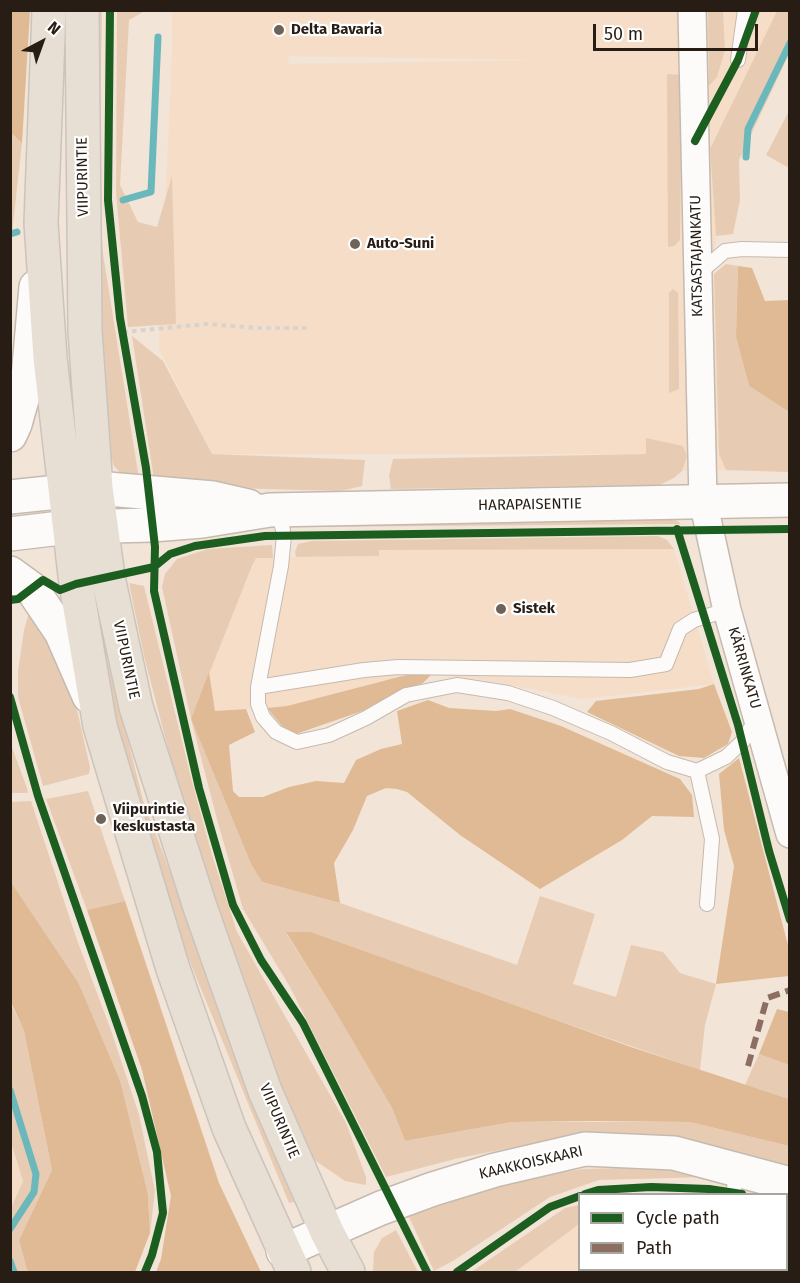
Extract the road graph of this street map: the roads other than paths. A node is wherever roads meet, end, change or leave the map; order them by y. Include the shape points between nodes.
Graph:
1 (49, 10) edge
2 (82, 10) edge
3 (692, 10) edge
4 (745, 10) edge
5 (738, 60) dead end
6 (41, 223) junction
7 (789, 250) edge
8 (698, 274) junction
9 (10, 435) edge
10 (96, 488) junction
11 (64, 492) junction
12 (10, 497) edge
13 (789, 500) edge
14 (703, 501) junction
15 (275, 510) junction
16 (69, 527) junction
17 (101, 527) junction
18 (10, 534) edge
19 (10, 573) edge
20 (727, 610) junction
21 (258, 687) junction
22 (758, 715) junction
23 (100, 726) junction
24 (697, 771) junction
25 (789, 834) edge
26 (707, 904) dead end
27 (736, 1182) edge
28 (789, 1184) edge
29 (327, 1232) junction
30 (288, 1262) edge
31 (348, 1272) edge

1 - 6 main road
2 - 10 main road, VIIPURINTIE via 85,331
3 - 8 street, KATSASTAJANKATU
4 - 5 lane
6 - 9 main road via 28,378
6 - 11 main road
7 - 8 lane via 725,251
8 - 14 street, KATSASTAJANKATU
10 - 11 main road, HARAPAISENTIE
10 - 15 main road, HARAPAISENTIE via 213,498
10 - 17 main road, VIIPURINTIE
11 - 12 main road, HARAPAISENTIE
11 - 16 main road
13 - 14 main road, HARAPAISENTIE
14 - 15 main road, HARAPAISENTIE
14 - 20 street, KÄRRINKATU
15 - 17 main road, HARAPAISENTIE via 202,521
15 - 21 lane via 284,536
16 - 17 main road, HARAPAISENTIE
16 - 18 main road, HARAPAISENTIE
16 - 23 main road
17 - 29 main road, VIIPURINTIE via 136,707 192,885 265,1091
19 - 23 main road via 32,589 60,632
20 - 21 lane via 680,628 666,664 630,670 398,667
20 - 22 street, KÄRRINKATU
21 - 24 lane via 263,717 276,732 297,742 328,735 406,695 457,685 508,693 553,708 667,762
22 - 24 lane via 742,741 726,757
22 - 25 street, KÄRRINKATU
23 - 30 main road via 177,980 229,1128
24 - 26 lane via 712,839
27 - 28 main road, KAAKKOISKAARI
27 - 29 main road, KAAKKOISKAARI via 674,1153 585,1149 433,1189
29 - 30 main road, KAAKKOISKAARI
29 - 31 main road, VIIPURINTIE

